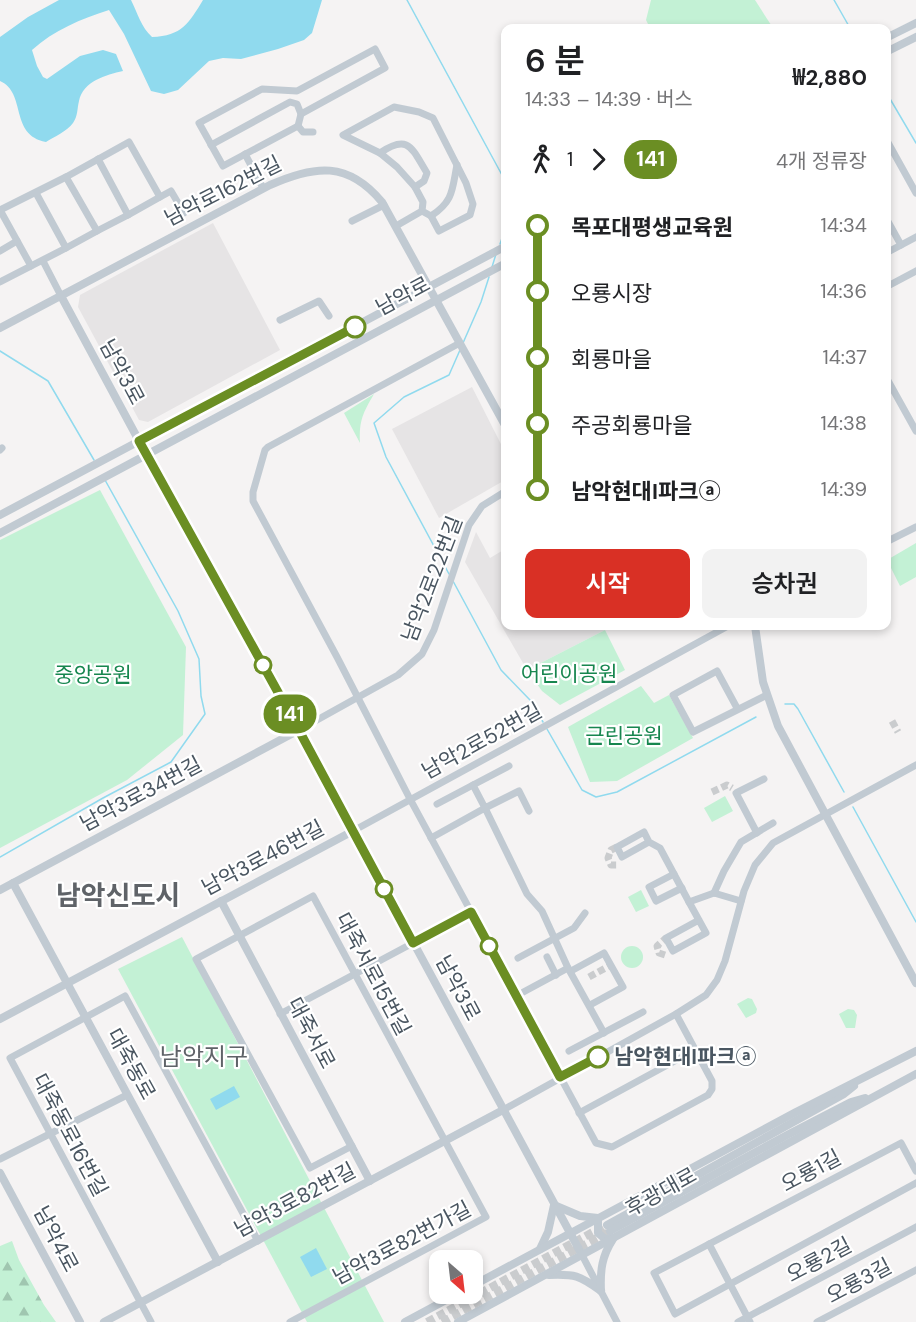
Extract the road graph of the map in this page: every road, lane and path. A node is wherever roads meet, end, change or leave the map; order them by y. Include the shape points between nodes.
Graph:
1 (916, 23) edge
2 (891, 36) edge
3 (916, 37) edge
4 (891, 50) edge
5 (283, 90) junction
6 (297, 91) junction
7 (293, 103) junction
8 (301, 114) junction
9 (298, 126) junction
10 (313, 132) dead end
11 (211, 145) junction
12 (891, 148) edge
13 (380, 153) junction
14 (894, 153) junction
15 (245, 154) junction
16 (891, 154) edge
17 (98, 159) junction
18 (457, 164) junction
19 (66, 177) junction
20 (415, 187) junction
21 (263, 188) junction
22 (916, 191) edge
23 (36, 193) junction
24 (160, 197) junction
25 (384, 205) junction
26 (0, 210) edge
27 (422, 211) junction
28 (184, 213) dead end
29 (128, 215) junction
30 (431, 216) junction
31 (352, 221) dead end
32 (396, 226) junction
33 (891, 227) edge
34 (97, 231) junction
35 (916, 237) edge
36 (17, 241) junction
37 (901, 245) junction
38 (66, 248) junction
39 (501, 249) edge
40 (891, 250) edge
41 (0, 251) edge
42 (43, 261) junction
43 (31, 266) junction
44 (501, 266) edge
45 (916, 271) edge
46 (0, 282) edge
47 (891, 284) edge
48 (429, 287) junction
49 (61, 296) junction
50 (435, 300) junction
51 (329, 316) dead end
52 (280, 320) dead end
53 (2, 327) edge
54 (459, 345) junction
55 (891, 385) edge
56 (501, 419) edge
57 (916, 431) edge
58 (139, 441) junction
59 (146, 455) junction
60 (501, 494) edge
61 (0, 515) edge
62 (916, 527) edge
63 (0, 532) edge
64 (891, 540) edge
65 (721, 630) edge
66 (755, 630) edge
67 (767, 695) junction
68 (358, 697) junction
69 (737, 708) junction
70 (299, 730) junction
71 (916, 765) edge
72 (509, 766) dead end
73 (764, 778) dead end
74 (472, 785) junction
75 (410, 799) junction
76 (437, 804) dead end
77 (485, 808) junction
78 (529, 811) dead end
79 (826, 814) junction
80 (774, 823) dead end
81 (353, 831) junction
82 (757, 832) junction
83 (431, 838) junction
84 (649, 842) dead end
85 (674, 874) junction
86 (13, 883) junction
87 (682, 888) junction
88 (0, 890) edge
89 (714, 893) junction
90 (221, 901) junction
91 (741, 901) junction
92 (689, 902) junction
93 (471, 912) junction
94 (585, 913) dead end
95 (699, 920) junction
96 (239, 936) junction
97 (556, 937) junction
98 (413, 943) junction
99 (547, 957) dead end
100 (518, 958) dead end
101 (569, 970) junction
102 (355, 974) junction
103 (556, 975) junction
104 (916, 983) edge
105 (66, 984) junction
106 (516, 996) junction
107 (590, 1005) junction
108 (644, 1012) dead end
109 (280, 1014) junction
110 (676, 1014) junction
111 (85, 1018) junction
112 (0, 1019) edge
113 (604, 1033) junction
114 (695, 1050) junction
115 (915, 1050) edge
116 (569, 1051) dead end
117 (868, 1074) junction
118 (916, 1074) edge
119 (560, 1077) junction
120 (127, 1095) junction
121 (503, 1110) junction
122 (579, 1113) junction
123 (50, 1134) junction
124 (445, 1141) junction
125 (352, 1146) junction
126 (0, 1159) edge
127 (916, 1171) edge
128 (0, 1173) edge
129 (370, 1181) junction
130 (916, 1183) edge
131 (554, 1205) junction
132 (598, 1218) junction
133 (916, 1227) edge
134 (610, 1231) junction
135 (570, 1234) junction
136 (258, 1240) junction
137 (709, 1244) junction
138 (539, 1250) junction
139 (582, 1255) junction
140 (218, 1262) junction
141 (916, 1270) edge
142 (545, 1275) junction
143 (483, 1280) edge
144 (730, 1284) junction
145 (601, 1291) junction
146 (141, 1303) junction
147 (439, 1304) edge
148 (749, 1320) edge
149 (80, 1322) edge
150 (104, 1322) edge
151 (151, 1322) edge
152 (290, 1322) edge
153 (405, 1322) edge
154 (458, 1322) edge
155 (617, 1322) edge
156 (738, 1322) edge
157 (817, 1322) edge

1 - 2 street
3 - 4 street
5 - 6 street
5 - 7 street
5 - 11 street via 262,89 199,123
6 - 7 street
6 - 8 street via 375,49 385,68
7 - 8 street
7 - 11 street
8 - 9 street
9 - 10 street via 303,132
9 - 15 street
11 - 15 street via 223,166
12 - 14 street
13 - 18 street via 343,135 394,107 433,118
13 - 20 street
13 - 20 street via 392,144 402,143 411,148 427,174
14 - 16 street
14 - 22 street
15 - 21 street
17 - 19 street
17 - 24 street via 129,142
17 - 29 street
18 - 30 street via 448,202
18 - 30 street via 473,204 470,214 439,231
19 - 23 street
19 - 34 street
20 - 27 street via 423,202
21 - 25 street, 남악로162번길 via 296,173 327,170 360,181
21 - 49 street, 남악로162번길
23 - 26 street
23 - 38 street
24 - 28 street via 171,191
24 - 29 street
25 - 31 street
25 - 32 street, 남악로162번길
26 - 36 street
27 - 30 street
27 - 32 street
29 - 34 street
32 - 48 street, 남악로162번길
33 - 37 street
34 - 38 street
35 - 37 street
36 - 41 street
36 - 43 street
37 - 40 street
38 - 42 street
39 - 48 street, 남악로
42 - 43 street
42 - 49 street
43 - 46 street
44 - 50 street, 남악로
45 - 47 street
48 - 50 street, 남악로162번길
48 - 58 street, 남악로
49 - 53 street, 남악로162번길
49 - 58 street, 남악3로
50 - 54 street, 남악로162번길
50 - 59 street, 남악로
51 - 52 street via 319,301
54 - 56 street, 남악로162번길
54 - 68 street via 265,450 253,492 255,506
55 - 57 street
58 - 59 street, 남악3로
58 - 61 street, 남악로
59 - 63 street, 남악로
59 - 70 street, 남악3로
60 - 68 street, 남악2로22번길 via 476,513 469,525 434,630 422,654 398,675
62 - 64 street
65 - 75 street, 남악2로52번길
66 - 67 street
67 - 69 street
67 - 79 street via 778,726
68 - 70 street, 남악2로22번길
68 - 75 street
69 - 69 street via 693,732 673,695 717,671
70 - 81 street, 남악3로
70 - 86 street, 남악3로34번길
71 - 79 street
72 - 74 street
73 - 82 street via 734,791
74 - 76 street
74 - 77 street
75 - 81 street, 남악2로52번길
75 - 83 street, 남악2로52번길
77 - 78 street via 519,791
77 - 83 street
77 - 97 street via 527,894
79 - 91 street via 773,843 755,865
79 - 104 street
80 - 82 street
81 - 90 street, 남악3로46번길
81 - 98 street, 남악3로
82 - 89 street via 741,842
83 - 93 street, 남악2로52번길
84 - 85 street via 660,848
85 - 87 street
85 - 87 street via 649,887 656,901
86 - 88 street, 남악3로34번길
86 - 105 street, 대죽동로
87 - 92 street
89 - 91 street
89 - 92 street
90 - 96 street, 대죽서로
90 - 105 street, 남악3로46번길
91 - 110 street via 717,980 705,995
92 - 95 street
93 - 98 street
93 - 106 street, 남악2로52번길
94 - 97 street via 574,928
95 - 95 street via 706,933 673,951 666,938
96 - 102 street, 대죽서로15번길 via 313,896
96 - 109 street, 대죽서로
96 - 125 street via 196,959 310,1168
97 - 100 street
97 - 101 street
98 - 102 street
98 - 121 street, 남악3로
99 - 103 street
101 - 103 street
101 - 107 street
101 - 107 street via 604,953 623,987
102 - 109 street
102 - 124 street, 대죽서로15번길
103 - 106 street
105 - 111 street, 대죽동로
105 - 112 street, 남악3로46번길
106 - 119 street, 남악2로52번길
107 - 113 street
108 - 113 street
109 - 125 street, 대죽서로
110 - 114 street
110 - 119 street
111 - 120 street, 대죽동로
111 - 123 street, 대죽동로16번길 via 10,1058
111 - 136 street via 124,996
113 - 116 street
114 - 122 street
114 - 122 street, 남악2로52번길 via 712,1082 708,1095 699,1100 612,1147 596,1143
115 - 117 street, 후광대로
117 - 132 street, 후광대로
117 - 134 street, 후광대로 via 844,1094
118 - 134 street, 후광대로
119 - 121 street
119 - 122 street, 남악2로52번길
120 - 123 street
120 - 140 street, 대죽동로
121 - 124 street, 남악3로82번길
121 - 131 street, 남악3로
123 - 126 street
123 - 146 street, 대죽동로16번길
124 - 129 street, 남악3로82번길
124 - 152 street, 남악3로82번가길 via 486,1217
125 - 129 street, 대죽서로
127 - 137 street, 오룡1길 via 901,1143
128 - 149 street, 남악4로
129 - 136 street, 남악3로82번길
130 - 144 street, 오룡1길
131 - 132 street via 580,1216
131 - 135 street, 남악3로
131 - 138 street
132 - 134 street via 598,1233 605,1239
132 - 135 street, 후광대로
133 - 148 street, 오룡2길
134 - 139 street, 후광대로
134 - 145 street via 600,1270
135 - 138 street, 후광대로
135 - 139 street, 남악3로
136 - 140 street, 남악3로82번길
137 - 144 street
137 - 144 street, 오룡1길 via 654,1274 675,1314
138 - 143 street, 후광대로
139 - 142 street, 후광대로
139 - 145 street
140 - 146 street, 남악3로82번길
141 - 157 street, 오룡3길
142 - 145 street via 571,1274
142 - 154 street, 후광대로
144 - 148 street
145 - 155 street
146 - 150 street, 남악3로82번길
146 - 151 street
147 - 153 street
148 - 156 street, 오룡2길

